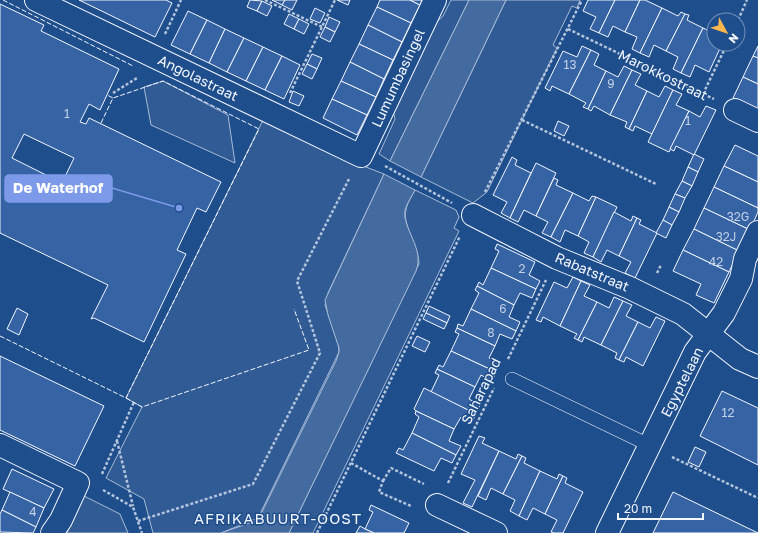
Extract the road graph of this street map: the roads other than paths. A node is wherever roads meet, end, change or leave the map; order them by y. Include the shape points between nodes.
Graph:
1 (36, 0) edge
2 (435, 0) edge
3 (735, 110) road end
4 (758, 121) edge
5 (360, 156) joint
6 (473, 215) road end
7 (758, 232) edge
8 (709, 334) junction
9 (758, 367) edge
10 (512, 379) dead end
11 (0, 446) edge
12 (651, 446) junction
13 (430, 501) road end
14 (52, 533) edge
15 (496, 533) edge
16 (607, 533) edge

1 - 5 street, Angolastraat
2 - 5 street, Lumumbasingel
3 - 4 street
6 - 8 street, Rabatstraat via 557,258 630,288 683,314
7 - 8 street, Egyptelaan via 745,260 741,279 724,313
8 - 9 street, Rabatstraat via 740,359
8 - 12 street, Egyptelaan via 695,352
10 - 12 lane
11 - 14 street via 87,485
12 - 16 street, Egyptelaan
13 - 15 street

